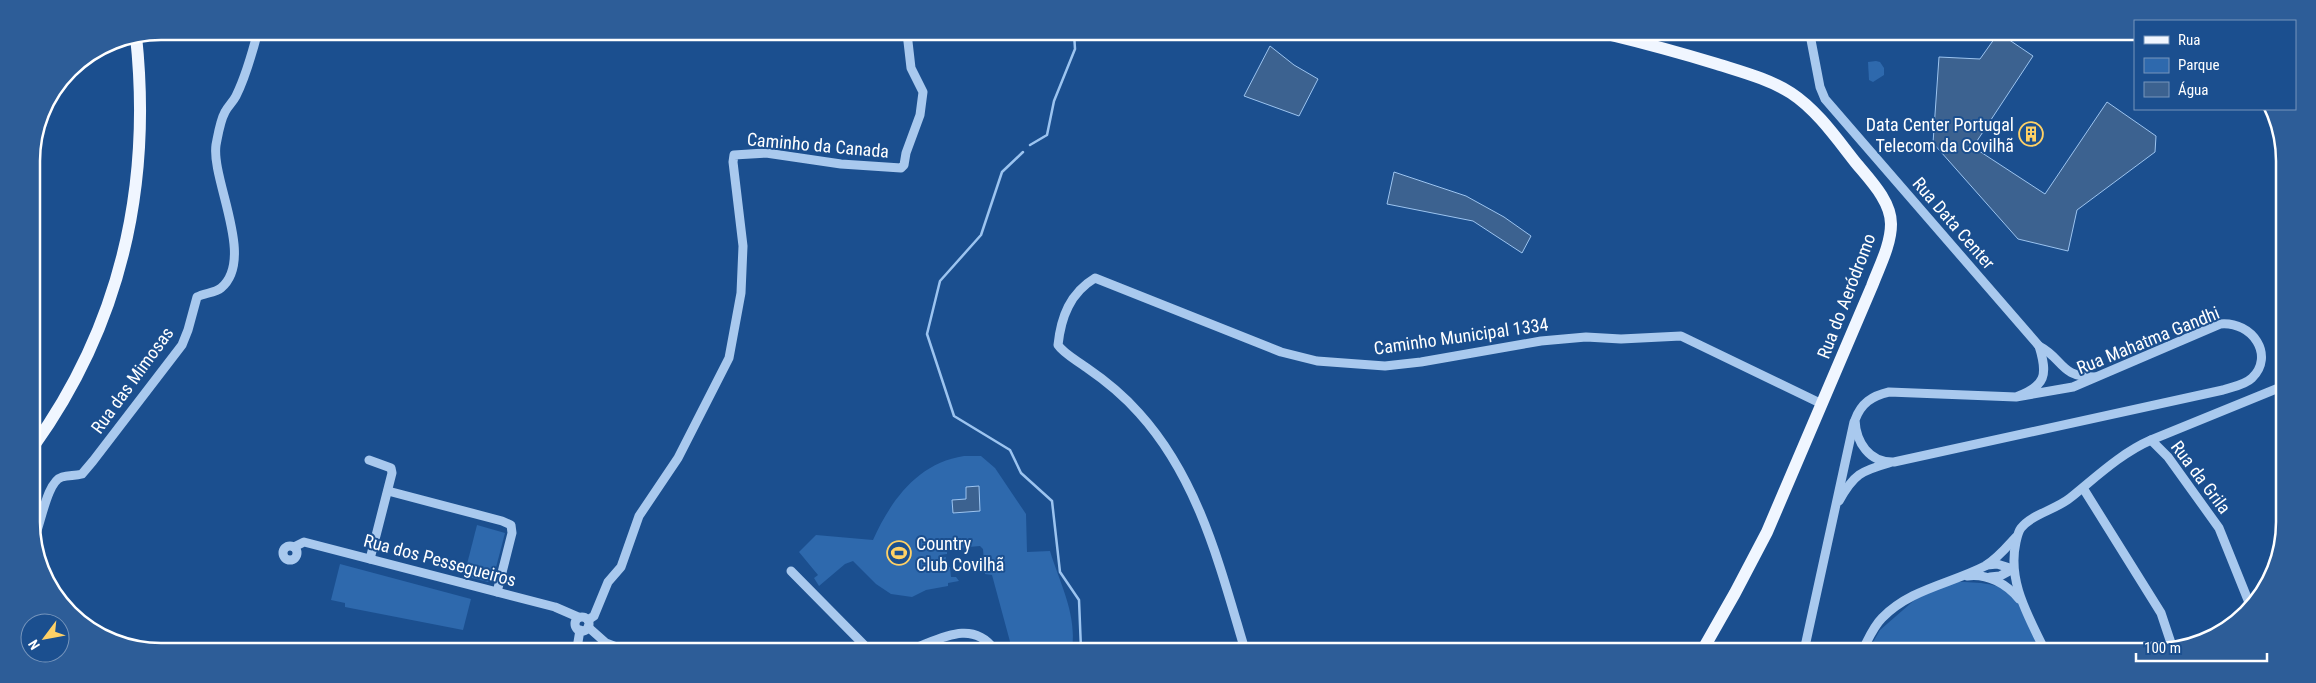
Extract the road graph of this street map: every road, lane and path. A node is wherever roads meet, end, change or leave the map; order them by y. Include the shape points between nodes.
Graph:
1 (256, 40) edge
2 (908, 40) edge
3 (1632, 40) edge
4 (1811, 40) dead end
5 (137, 43) edge
6 (131, 44) edge
7 (2039, 346) junction
8 (2098, 377) junction
9 (2276, 389) edge
10 (2016, 397) junction
11 (1822, 404) junction
12 (1855, 420) junction
13 (40, 426) edge
14 (40, 436) edge
15 (2151, 440) junction
16 (369, 460) dead end
17 (1890, 463) junction
18 (2083, 488) junction
19 (388, 491) junction
20 (1838, 503) junction
21 (40, 524) edge
22 (2018, 535) junction
23 (294, 547) dead end
24 (370, 559) junction
25 (1986, 565) junction
26 (2013, 569) junction
27 (791, 571) dead end
28 (1962, 577) junction
29 (1988, 577) junction
30 (497, 592) junction
31 (2248, 600) edge
32 (2021, 601) junction
33 (578, 618) junction
34 (585, 626) junction
35 (2170, 642) edge
36 (579, 643) edge
37 (606, 643) edge
38 (862, 643) edge
39 (938, 643) edge
40 (988, 643) edge
41 (1243, 643) edge
42 (1707, 643) edge
43 (1806, 643) edge
44 (1867, 643) edge
45 (2040, 643) edge

1 - 21 street, Rua das Mimosas via 248,70 235,98 224,112 216,147 216,163 233,226 232,270 219,290 197,297 182,345 93,461 82,474 62,477 50,488
2 - 34 street, Caminho da Canada via 911,68 923,92 920,115 902,168 841,164 766,153 734,155 732,162 743,246 739,311 730,358 678,458 639,516 621,567 608,582 594,616
3 - 11 main road, Rua do Aeródromo via 1733,69 1791,93 1838,140 1881,195 1891,223 1888,241
4 - 7 street, Rua Data Center via 1825,99
5 - 14 main road via 142,115 139,169 121,266 84,364
6 - 13 main road via 136,134 132,187 120,250 84,350
7 - 8 street, Rua Data Center via 2069,372 2083,377
7 - 10 street via 2044,364 2043,378 2032,391
8 - 10 street, Rua Mahatma Gandhi via 2074,387
8 - 17 street, Rua Mahatma Gandhi via 2220,324 2244,327 2254,335 2259,346 2258,371 2251,379 2223,390
9 - 15 street
10 - 12 street, Rua Mahatma Gandhi via 1888,392 1875,395 1865,403
11 - 41 street, Caminho Municipal 1334 via 1682,336 1621,339 1586,336 1513,344 1385,366 1317,361 1281,352 1095,278 1076,293 1067,307 1060,325 1058,345 1112,386 1137,410 1176,461 1196,503
11 - 42 main road, Rua do Aeródromo via 1767,532
12 - 17 street via 1858,436 1866,451
12 - 20 street, Rua Mahatma Gandhi
15 - 18 street, Rua da Grila via 2129,452
15 - 31 street, Rua da Grila via 2168,457 2219,528
16 - 19 street via 391,468
17 - 20 street, Rua Mahatma Gandhi via 1854,476
18 - 22 street, Rua da Grila via 2058,507 2029,521
18 - 35 street via 2161,613
19 - 24 street
19 - 30 street via 511,525 512,533
20 - 43 street, Rua Mahatma Gandhi
22 - 25 street, Rua da Grila
22 - 26 street
23 - 24 street, Rua dos Pessegueiros via 304,542
24 - 30 street, Rua dos Pessegueiros
25 - 26 street via 1997,564
25 - 28 street, Rua da Grila
26 - 29 street via 2000,576
26 - 32 street
27 - 38 street
28 - 29 street via 1975,574
28 - 44 street via 1929,587 1893,609 1882,618
29 - 32 street via 2006,586
30 - 33 street, Rua dos Pessegueiros via 555,607
32 - 45 street
33 - 34 street, Rua dos Pessegueiros via 584,617
33 - 34 street via 575,626
34 - 36 street
34 - 37 street
39 - 40 street via 959,633 972,633 982,636

